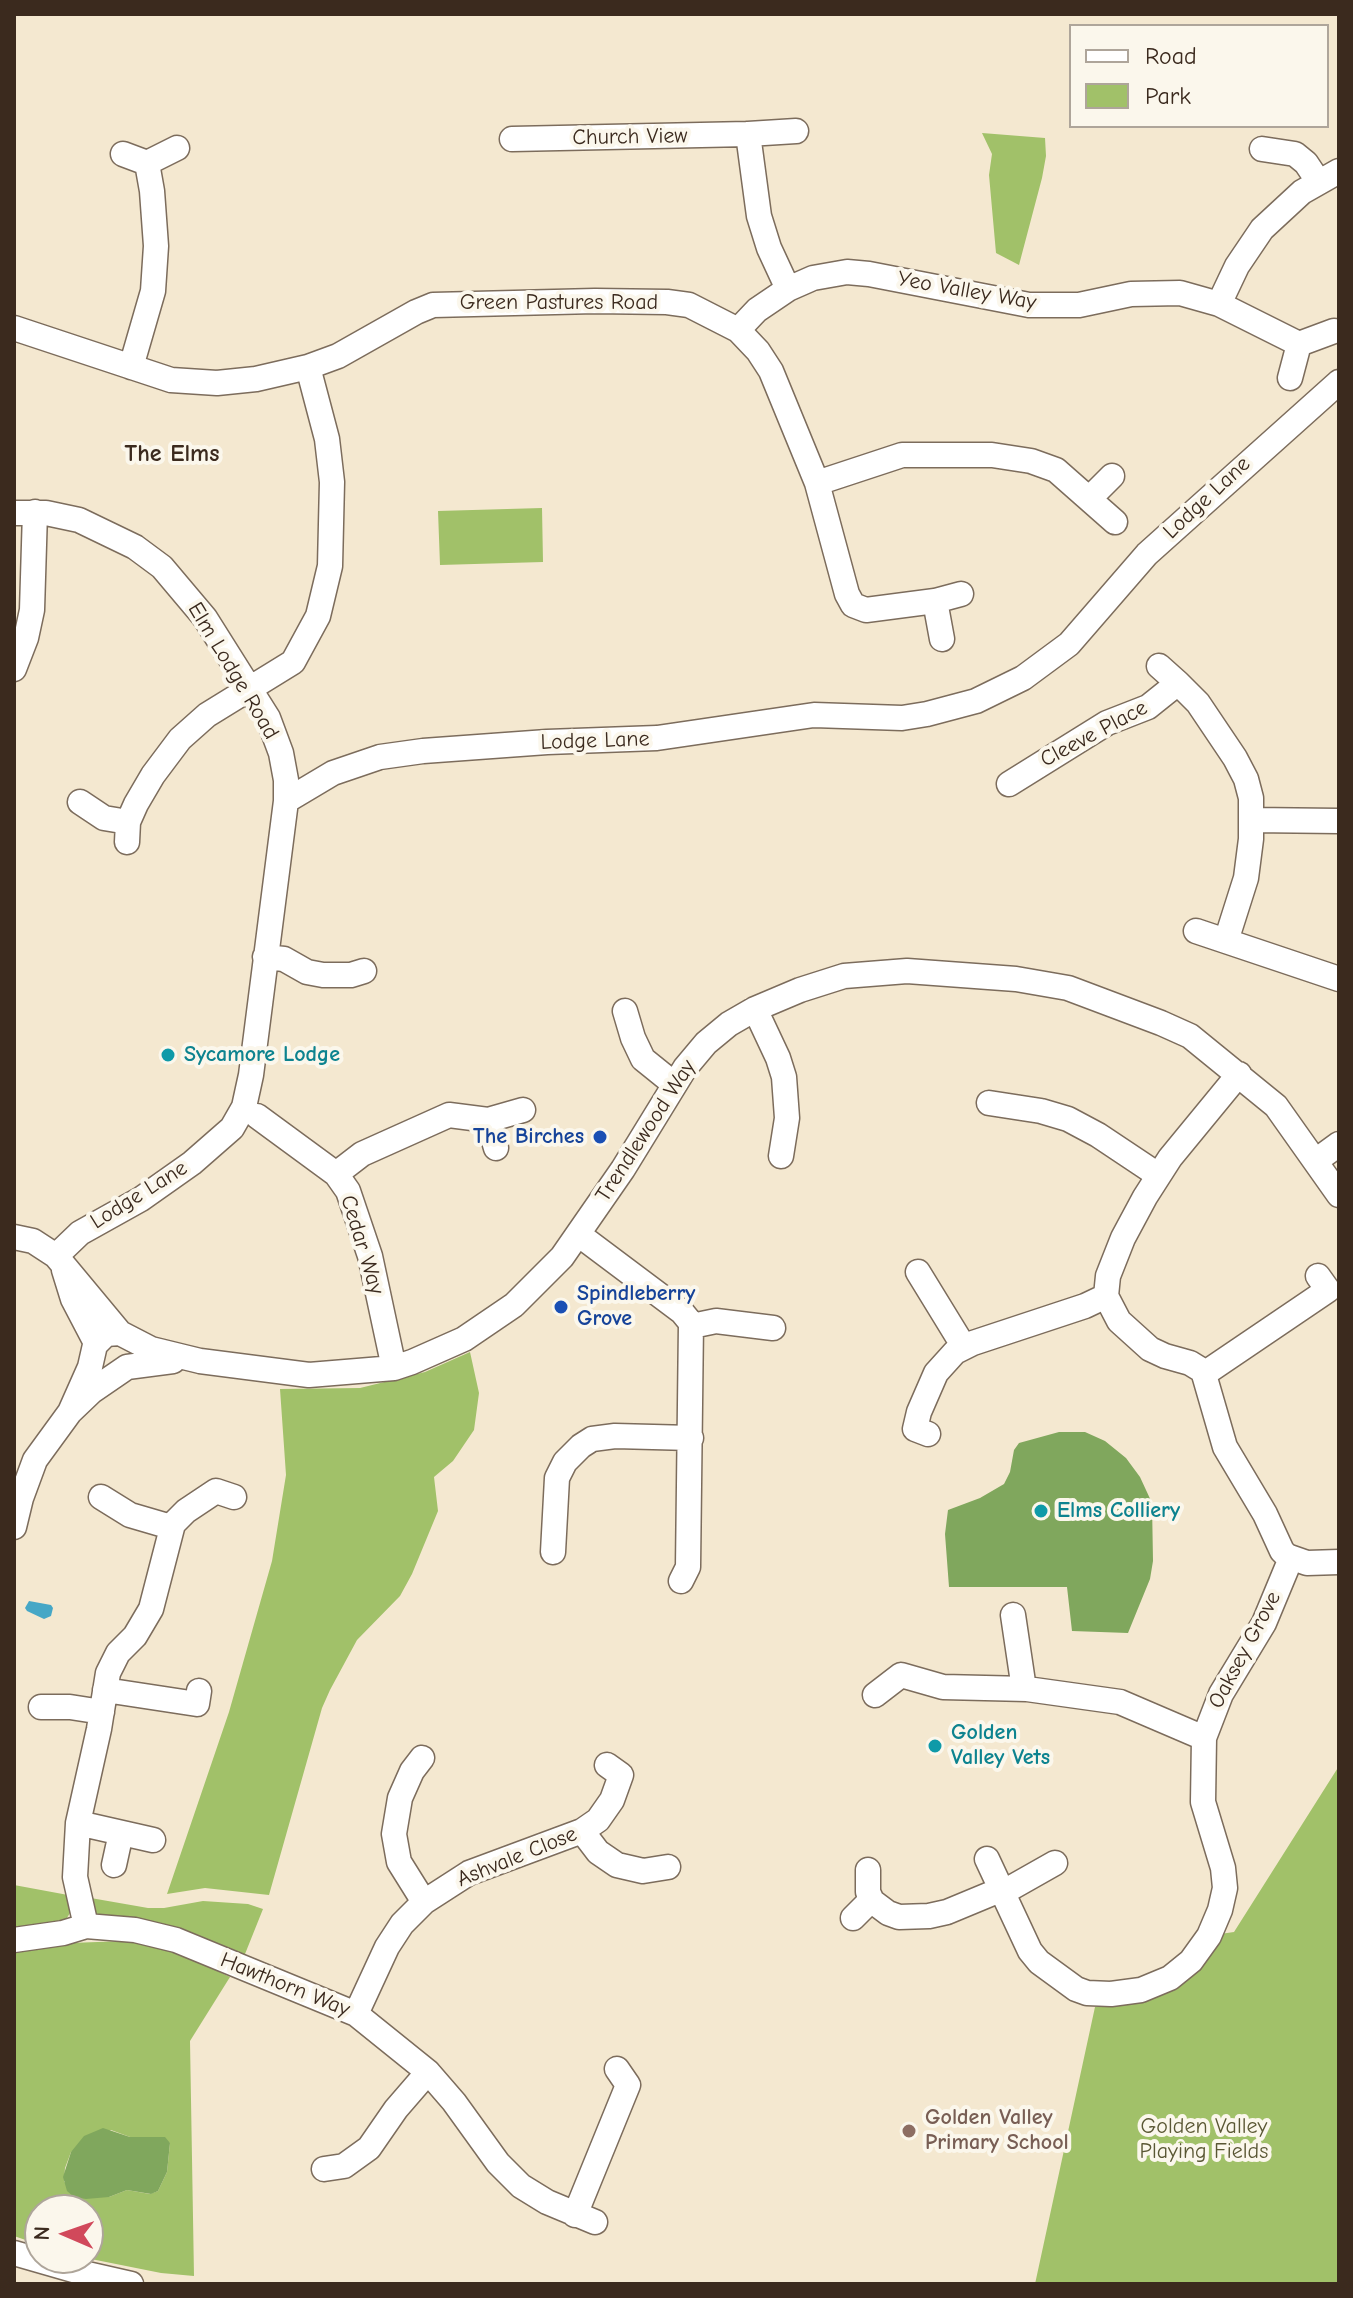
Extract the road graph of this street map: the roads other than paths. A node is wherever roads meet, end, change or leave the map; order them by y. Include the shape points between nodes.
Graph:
1 (796, 131) dead end
2 (748, 134) junction
3 (512, 139) dead end
4 (177, 148) dead end
5 (1262, 149) dead end
6 (123, 154) dead end
7 (147, 163) junction
8 (1329, 176) edge
9 (788, 289) junction
10 (1219, 304) junction
11 (14, 328) edge
12 (738, 330) junction
13 (1334, 331) dead end
14 (1299, 344) junction
15 (131, 367) junction
16 (308, 367) junction
17 (1290, 378) dead end
18 (1339, 382) edge
19 (1112, 476) dead end
20 (817, 483) junction
21 (1089, 499) junction
22 (24, 512) edge
23 (1115, 522) dead end
24 (961, 594) dead end
25 (935, 601) junction
26 (942, 639) dead end
27 (1159, 666) dead end
28 (14, 669) edge
29 (1178, 683) junction
30 (251, 690) junction
31 (1009, 784) dead end
32 (286, 801) junction
33 (80, 802) dead end
34 (1252, 820) junction
35 (1339, 821) edge
36 (1196, 931) dead end
37 (1226, 941) junction
38 (265, 957) junction
39 (351, 970) dead end
40 (1339, 979) edge
41 (755, 1009) junction
42 (635, 1021) dead end
43 (1239, 1074) junction
44 (674, 1084) junction
45 (987, 1102) dead end
46 (523, 1110) dead end
47 (257, 1116) dead end
48 (488, 1120) junction
49 (790, 1144) dead end
50 (1339, 1144) edge
51 (496, 1148) dead end
52 (1317, 1160) junction
53 (336, 1174) junction
54 (1158, 1175) junction
55 (1339, 1195) edge
56 (578, 1234) junction
57 (14, 1237) edge
58 (59, 1260) junction
59 (916, 1270) dead end
60 (1318, 1276) dead end
61 (1106, 1296) junction
62 (692, 1326) junction
63 (760, 1331) dead end
64 (124, 1336) junction
65 (964, 1347) junction
66 (94, 1348) junction
67 (200, 1361) junction
68 (394, 1368) junction
69 (123, 1370) junction
70 (1204, 1374) junction
71 (70, 1412) junction
72 (928, 1434) dead end
73 (691, 1438) junction
74 (222, 1486) dead end
75 (111, 1509) dead end
76 (14, 1527) edge
77 (171, 1527) junction
78 (547, 1544) dead end
79 (1291, 1558) junction
80 (1339, 1562) edge
81 (693, 1572) dead end
82 (1013, 1615) dead end
83 (1024, 1689) junction
84 (199, 1691) dead end
85 (875, 1695) dead end
86 (103, 1701) junction
87 (56, 1702) dead end
88 (1204, 1738) junction
89 (423, 1754) dead end
90 (623, 1769) dead end
91 (78, 1823) junction
92 (582, 1831) junction
93 (121, 1833) junction
94 (153, 1840) dead end
95 (987, 1859) dead end
96 (1055, 1863) dead end
97 (114, 1865) dead end
98 (675, 1867) dead end
99 (868, 1870) dead end
100 (1001, 1892) junction
101 (871, 1900) junction
102 (424, 1902) junction
103 (853, 1918) dead end
104 (86, 1926) junction
105 (14, 1940) edge
106 (356, 2014) junction
107 (428, 2072) junction
108 (631, 2080) dead end
109 (339, 2173) dead end
110 (14, 2253) edge
111 (131, 2284) edge

1 - 2 street, Church View
2 - 3 street, Church View
2 - 9 street via 759,216
4 - 7 street
5 - 8 street via 1295,154
6 - 7 street
7 - 15 street via 155,278
8 - 10 street via 1262,229
9 - 10 street, Yeo Valley Way via 847,272 1021,304 1079,305 1159,292
9 - 12 street, Yeo Valley Way
10 - 14 street, Yeo Valley Way
11 - 15 street, Green Pastures Road
12 - 16 street, Green Pastures Road via 697,308 667,302 438,304
12 - 20 street, Green Pastures Road via 771,371
13 - 14 street
14 - 17 street
15 - 16 street, Green Pastures Road via 171,380 205,383 248,381
16 - 30 street via 332,482 327,587 299,655
18 - 32 street, Lodge Lane via 1147,554 1069,644 1023,678 976,701 902,718 814,715 657,738 380,757 333,773
19 - 21 street
20 - 21 street via 902,455 992,455 1048,466
20 - 25 street, Green Pastures Road via 853,605 866,610
21 - 23 street
22 - 28 street via 32,610
22 - 30 street, Elm Lodge Road via 79,520 153,559 205,618
24 - 25 street, Green Pastures Road
25 - 26 street
27 - 29 street
29 - 31 street, Cleeve Place via 1148,707 1107,723
29 - 34 street via 1198,703 1242,769
30 - 32 street, Elm Lodge Road via 277,740
30 - 33 street via 207,715 180,739 153,775 127,832
32 - 38 street, Lodge Lane
34 - 35 street
34 - 37 street via 1246,878
36 - 37 street
37 - 40 street
38 - 39 street via 309,973
38 - 58 street, Lodge Lane via 251,1075 244,1107 232,1128 141,1199 80,1233
41 - 43 street, Trendlewood Way via 822,982 864,973 1016,979 1068,988 1161,1023 1190,1036
41 - 44 street, Trendlewood Way via 716,1033
41 - 49 street via 784,1077
42 - 44 street via 645,1062
43 - 52 street, Trendlewood Way via 1276,1106
43 - 54 street
44 - 56 street, Trendlewood Way
45 - 54 street via 1068,1119
46 - 48 street
47 - 53 street, Cedar Way
48 - 51 street
48 - 53 street via 449,1115 362,1154
50 - 52 street
52 - 55 street, Trendlewood Way
53 - 68 street, Cedar Way via 348,1191 370,1256
54 - 61 street via 1123,1238
56 - 62 street via 682,1312
56 - 68 street, Trendlewood Way via 536,1285 504,1312 464,1339
57 - 58 street via 33,1241
58 - 64 street
58 - 66 street
59 - 65 street
60 - 70 street via 1328,1290
61 - 65 street
61 - 70 street via 1119,1321 1150,1349 1190,1363
62 - 63 street via 716,1321
62 - 73 street
64 - 66 street via 106,1334
64 - 67 street
64 - 69 street via 133,1356
65 - 72 street via 940,1367 923,1400 915,1429
66 - 69 street via 102,1369
66 - 71 street
67 - 68 street, Trendlewood Way via 309,1375
67 - 69 street
69 - 71 street
70 - 79 street via 1225,1447 1282,1551
71 - 76 street via 35,1460
73 - 78 street via 615,1436 581,1446 557,1478
73 - 81 street
74 - 77 street
75 - 77 street
77 - 86 street via 151,1609 116,1657
79 - 80 street via 1314,1564
79 - 88 street, Oaksey Grove via 1264,1623 1216,1703
82 - 83 street
83 - 85 street via 943,1687 898,1664
83 - 88 street via 1120,1702
84 - 86 street via 197,1704
86 - 87 street
86 - 91 street
88 - 100 street, Oaksey Grove via 1203,1802 1225,1888 1209,1936 1183,1969 1128,1993 1076,1989 1034,1957
89 - 102 street via 400,1798 394,1834 403,1871
90 - 92 street, Ashvale Close via 608,1807
91 - 93 street
91 - 104 street via 75,1877
92 - 98 street via 617,1865 643,1871
92 - 102 street, Ashvale Close via 481,1867
93 - 94 street
93 - 97 street
95 - 100 street, Oaksey Grove
96 - 100 street
99 - 101 street
100 - 101 street via 929,1916 897,1916
101 - 103 street
102 - 106 street, Ashvale Close via 387,1947
104 - 105 street, Hawthorn Way
104 - 106 street, Hawthorn Way via 176,1940
106 - 107 street, Hawthorn Way
107 - 108 street, Hawthorn Way via 513,2179 537,2197 585,2219
107 - 109 street via 374,2143
110 - 111 street

